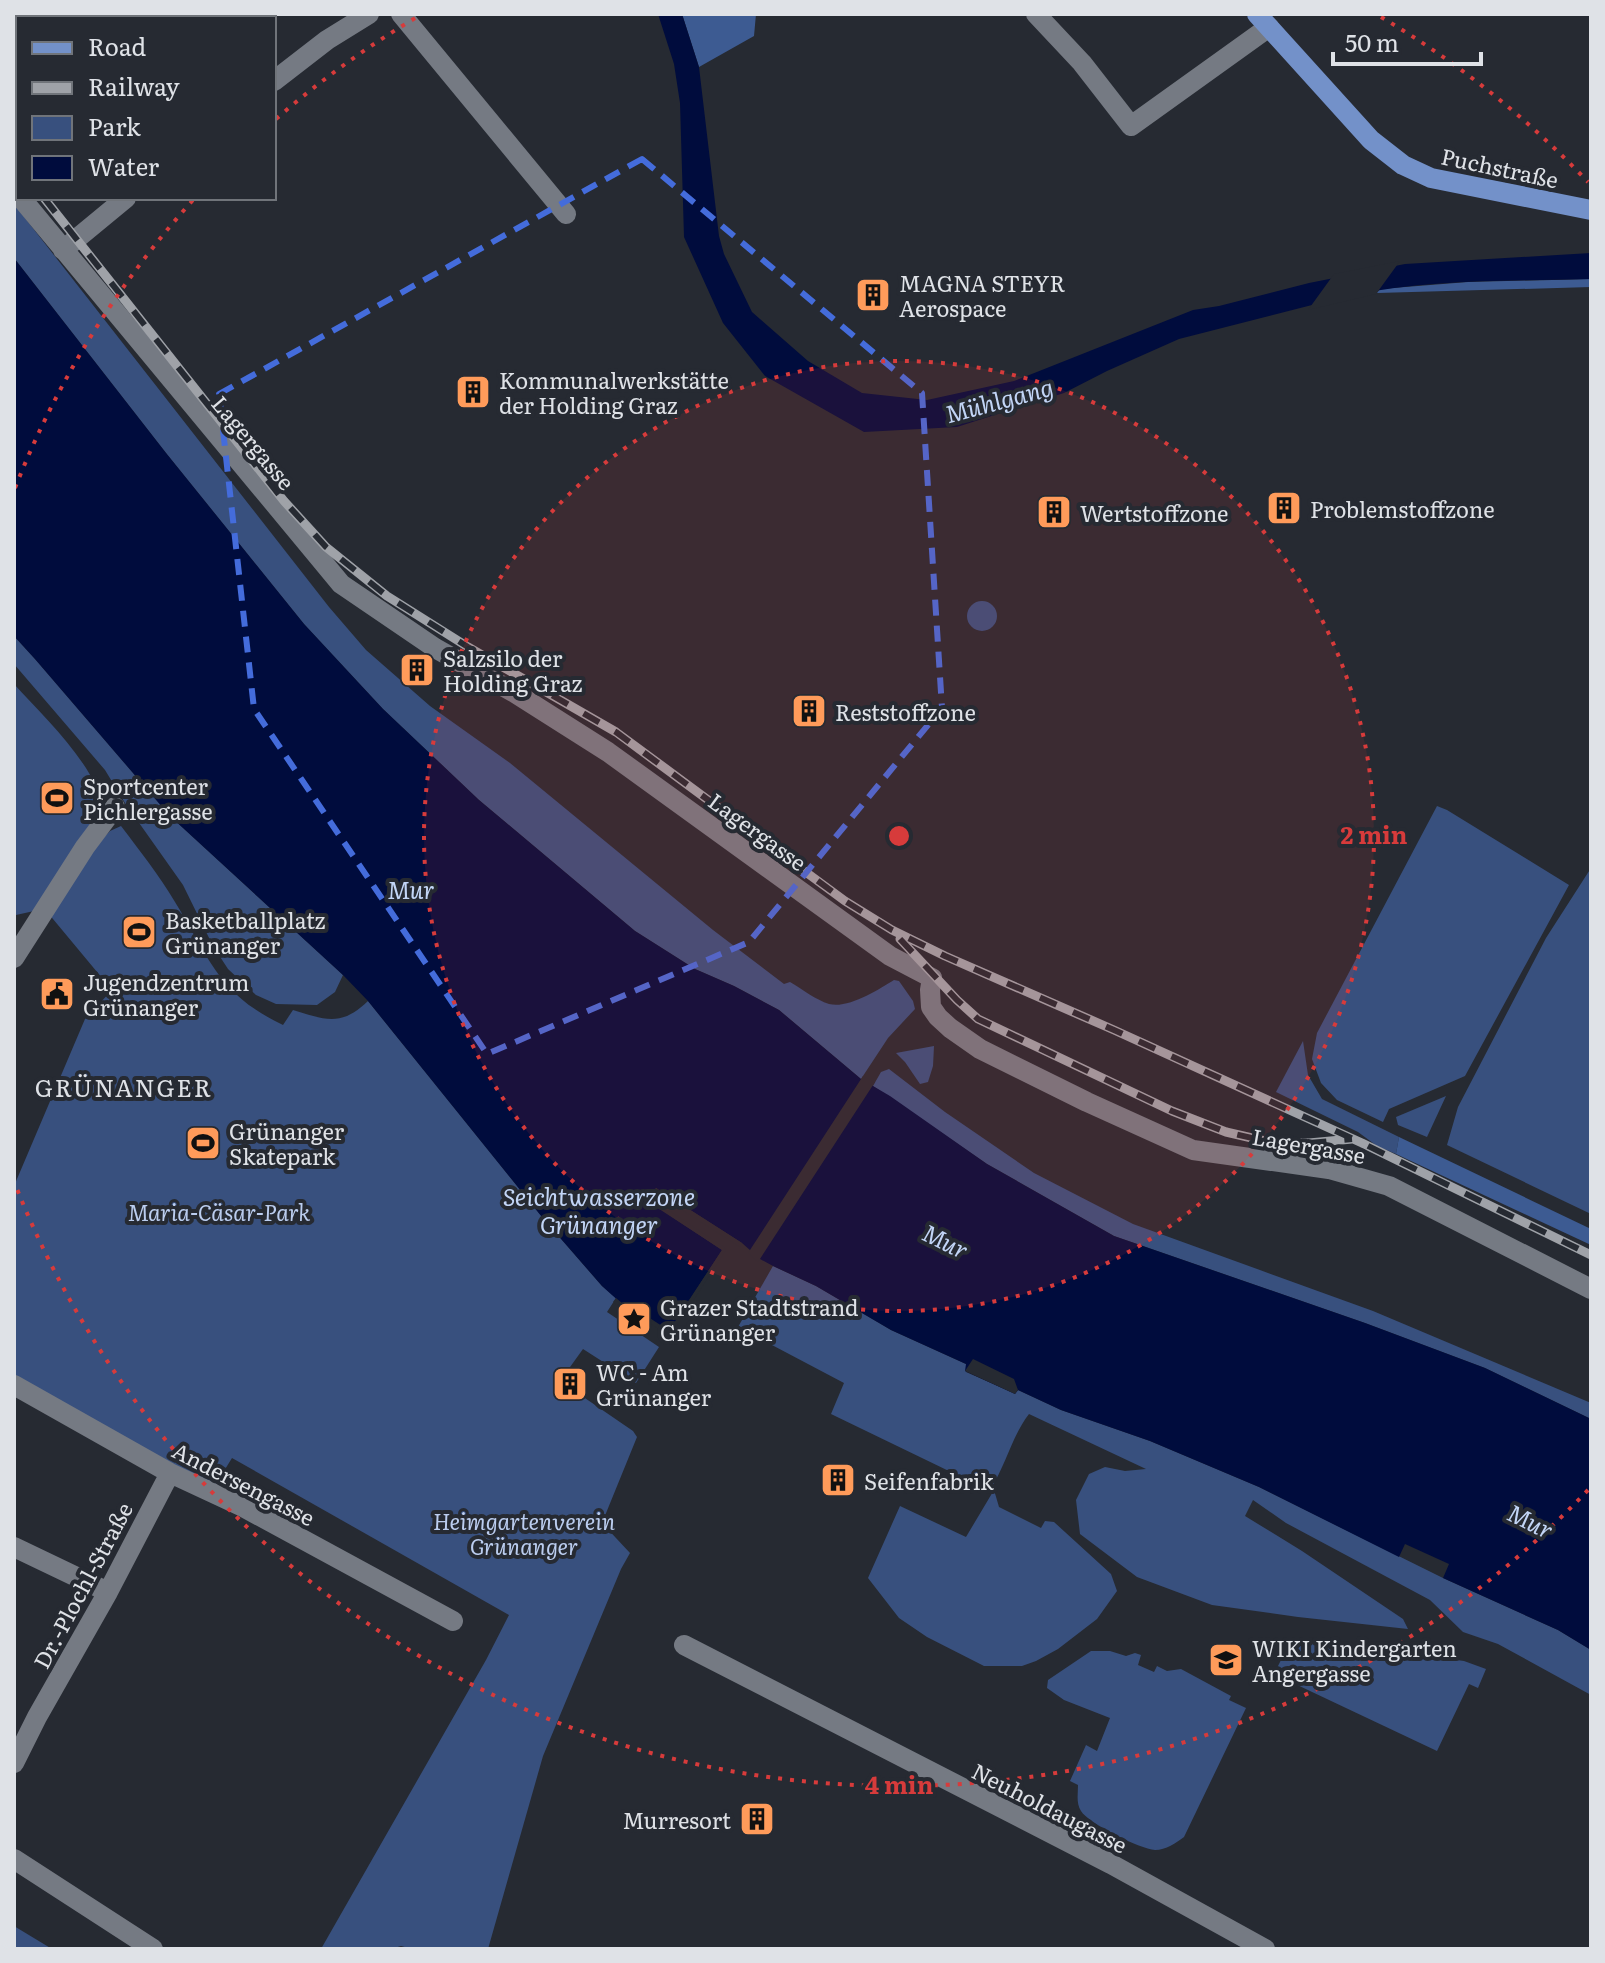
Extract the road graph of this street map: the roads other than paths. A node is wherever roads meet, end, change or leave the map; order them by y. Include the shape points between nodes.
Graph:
1 (369, 14) edge
2 (401, 14) edge
3 (1036, 14) edge
4 (1263, 20) edge
5 (276, 79) edge
6 (23, 200) edge
7 (124, 200) edge
8 (1591, 210) edge
9 (566, 214) dead end
10 (63, 250) junction
11 (115, 807) dead end
12 (16, 951) edge
13 (1591, 1289) edge
14 (14, 1385) edge
15 (170, 1473) junction
16 (14, 1547) edge
17 (108, 1592) junction
18 (453, 1621) dead end
19 (684, 1645) dead end
20 (16, 1751) edge
21 (14, 1859) edge
22 (153, 1949) edge
23 (1265, 1949) edge

1 - 5 street
2 - 9 street
3 - 4 street, Puchstraße via 1131,126
4 - 8 main road, Puchstraße via 1371,140 1403,165 1431,178
6 - 10 street, Lagergasse
7 - 10 street
10 - 13 street, Lagergasse via 341,584 435,648 608,752 890,956 932,978 931,1007 980,1049 1193,1150 1329,1169 1389,1186
11 - 12 street
14 - 15 street, Andersengasse
15 - 17 street, Dr.-Plochl-Straße
15 - 18 street, Andersengasse
16 - 17 street
17 - 20 street, Dr.-Plochl-Straße
19 - 23 street, Neuholdaugasse
21 - 22 street

